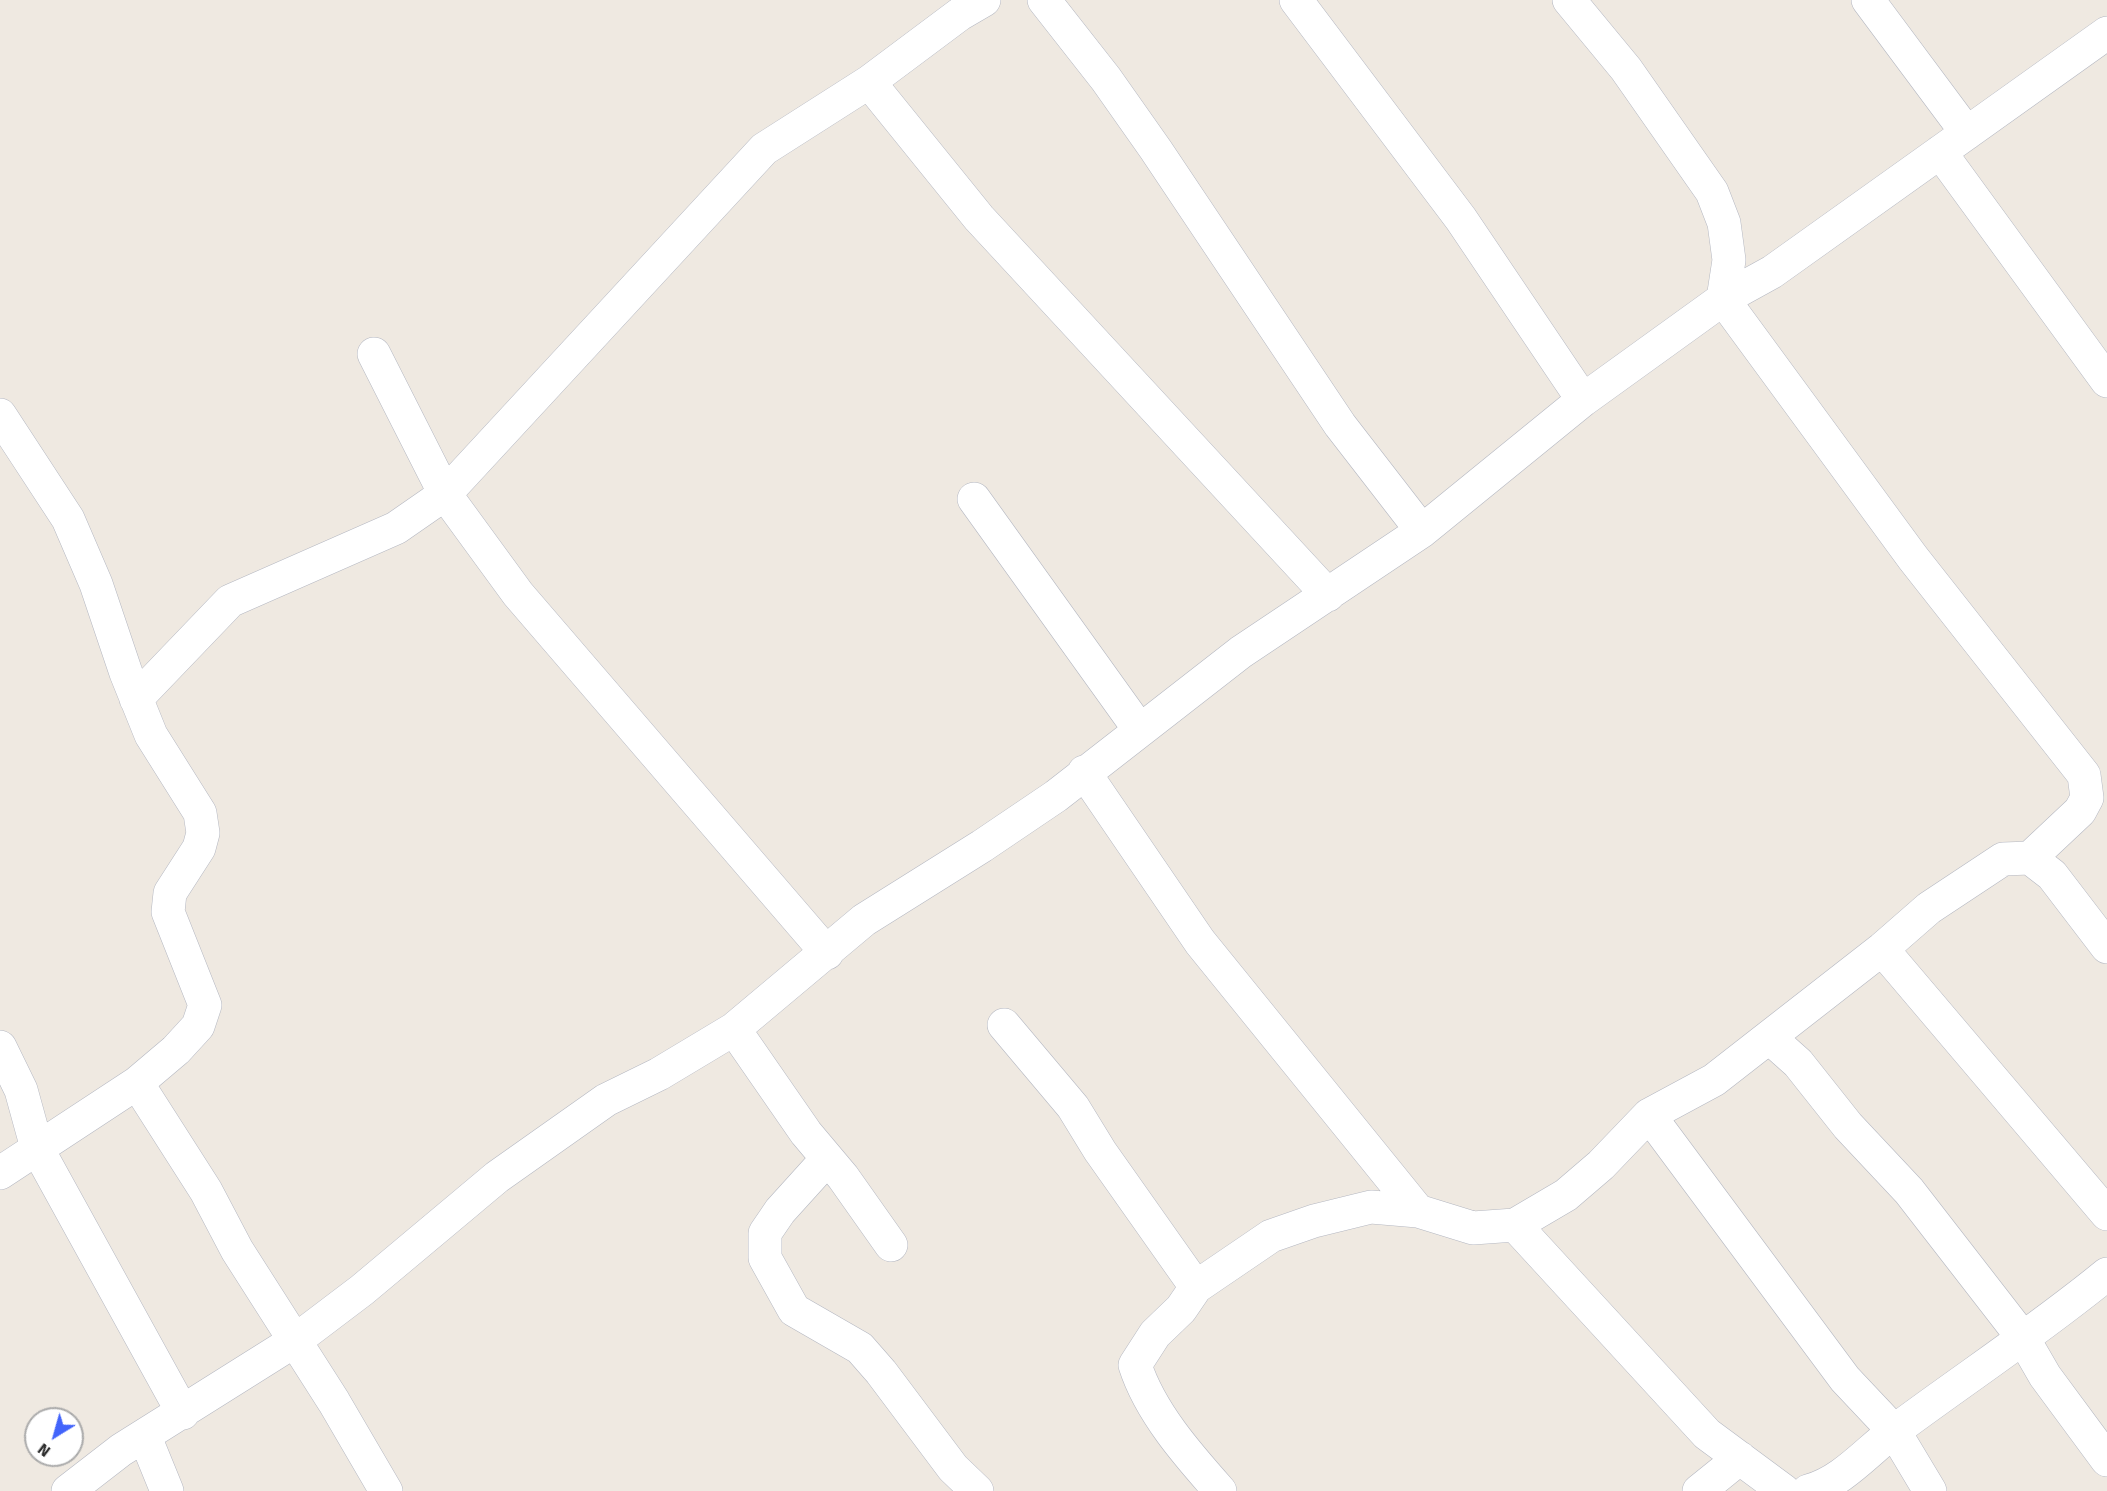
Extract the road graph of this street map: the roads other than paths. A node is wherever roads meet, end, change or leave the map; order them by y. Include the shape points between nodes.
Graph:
1 (984, 0) edge
2 (1044, 0) edge
3 (1296, 0) edge
4 (1569, 0) edge
5 (1868, 0) edge
6 (2107, 33) edge
7 (869, 82) junction
8 (1967, 133) junction
9 (1940, 152) junction
10 (1723, 299) junction
11 (374, 354) dead end
12 (2107, 381) edge
13 (1583, 400) junction
14 (0, 415) edge
15 (445, 494) junction
16 (974, 499) dead end
17 (1422, 531) junction
18 (1328, 595) junction
19 (136, 699) junction
20 (1138, 729) junction
21 (1084, 772) junction
22 (2030, 858) junction
23 (2107, 947) edge
24 (1882, 950) junction
25 (827, 953) junction
26 (1004, 1024) dead end
27 (734, 1029) junction
28 (1770, 1038) junction
29 (0, 1047) edge
30 (137, 1083) junction
31 (1649, 1115) junction
32 (37, 1148) junction
33 (827, 1159) junction
34 (0, 1173) edge
35 (1418, 1210) junction
36 (2107, 1214) edge
37 (1515, 1225) junction
38 (891, 1245) dead end
39 (2107, 1274) edge
40 (1196, 1287) junction
41 (2023, 1338) junction
42 (296, 1340) junction
43 (183, 1413) junction
44 (1894, 1431) junction
45 (145, 1437) junction
46 (1740, 1458) junction
47 (2107, 1460) edge
48 (68, 1491) edge
49 (167, 1491) edge
50 (386, 1491) edge
51 (977, 1491) edge
52 (1220, 1491) edge
53 (1699, 1491) edge
54 (1784, 1491) edge
55 (1808, 1491) edge
56 (1930, 1491) edge

1 - 7 street
2 - 17 street via 1156,150 1340,425
3 - 13 street via 1461,219
4 - 10 street via 1626,69 1712,192 1724,223 1729,260
5 - 8 street
6 - 8 street
7 - 15 street via 764,149
7 - 18 street via 979,218
8 - 9 street
9 - 10 street via 1772,272
9 - 12 street
10 - 13 street
10 - 22 street via 1913,558 2084,775 2087,798 2080,811
11 - 15 street
13 - 17 street
14 - 19 street via 68,519 96,584
15 - 19 street via 396,528 230,601
15 - 25 street via 518,594
16 - 20 street
17 - 18 street
18 - 20 street via 1241,652
19 - 30 street via 151,735 200,813 203,833 199,848 170,893 168,912 205,1005 198,1026
20 - 21 street
21 - 25 street via 982,846 864,920
21 - 35 street via 1200,942
22 - 23 street via 2052,876
22 - 24 street via 2002,859 1929,908
24 - 28 street
24 - 36 street
25 - 27 street
26 - 40 street via 1073,1107
27 - 33 street
27 - 42 street via 606,1100 497,1177
28 - 31 street via 1714,1080
28 - 41 street via 1798,1063 1848,1126 1909,1191
29 - 32 street via 21,1090
30 - 32 street
30 - 42 street
31 - 37 street via 1566,1195
31 - 44 street via 1845,1379
32 - 34 street
32 - 43 street
33 - 38 street
33 - 51 street via 765,1233 765,1258 794,1310 860,1348 953,1468
35 - 37 street via 1473,1228
35 - 40 street via 1371,1207 1293,1228 1272,1236
37 - 46 street via 1707,1434
39 - 41 street
40 - 52 street via 1181,1309 1155,1334 1135,1365 1141,1384 1163,1418
41 - 44 street
41 - 47 street via 2045,1376
42 - 43 street
42 - 50 street
43 - 45 street
44 - 55 street via 1844,1473
44 - 56 street
45 - 48 street via 121,1450
45 - 49 street
46 - 53 street
46 - 54 street

